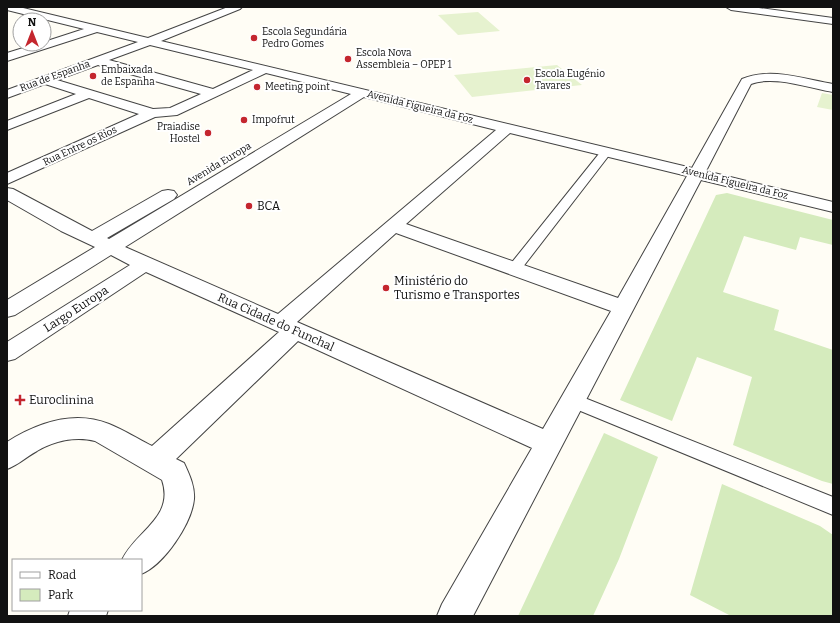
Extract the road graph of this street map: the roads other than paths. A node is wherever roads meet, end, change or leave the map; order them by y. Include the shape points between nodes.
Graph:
1 (237, 7) edge
2 (731, 7) edge
3 (13, 8) edge
4 (770, 10) edge
5 (833, 21) edge
6 (95, 29) junction
7 (148, 42) junction
8 (7, 57) edge
9 (98, 61) junction
10 (264, 70) junction
11 (44, 80) junction
12 (833, 88) edge
13 (354, 91) junction
14 (214, 93) junction
15 (7, 94) edge
16 (88, 94) junction
17 (134, 108) junction
18 (152, 113) junction
19 (7, 126) edge
20 (507, 128) junction
21 (606, 152) junction
22 (7, 164) edge
23 (696, 174) junction
24 (7, 179) edge
25 (7, 193) edge
26 (833, 207) edge
27 (393, 226) junction
28 (92, 239) junction
29 (111, 248) junction
30 (145, 264) junction
31 (514, 269) junction
32 (624, 308) junction
33 (7, 310) edge
34 (288, 327) junction
35 (7, 353) edge
36 (572, 400) junction
37 (549, 442) junction
38 (7, 457) edge
39 (154, 461) junction
40 (833, 506) edge
41 (139, 559) edge
42 (454, 616) edge

1 - 7 street, Rua de Espanha
2 - 4 street
3 - 6 street, Avenida Figueira da Foz
4 - 5 street
6 - 7 street, Avenida Figueira da Foz
6 - 8 street
7 - 9 street, Rua de Espanha
7 - 10 street, Avenida Figueira da Foz
9 - 11 street, Rua de Espanha
9 - 14 street
10 - 13 street, Avenida Figueira da Foz
10 - 14 street, Rua Entre os Rios
11 - 15 street, Rua de Espanha
11 - 16 street
12 - 23 street via 774,78 749,80
13 - 20 street, Avenida Figueira da Foz
13 - 28 street, Avenida Europa
13 - 29 street, Avenida Europa
14 - 18 street, Rua Entre os Rios via 172,112
16 - 17 street
16 - 19 street
17 - 18 street, Rua Entre os Rios
17 - 22 street, Rua Entre os Rios
18 - 24 street, Rua Entre os Rios
20 - 21 street, Avenida Figueira da Foz
20 - 27 street
21 - 23 street, Avenida Figueira da Foz
21 - 31 lane
23 - 26 street, Avenida Figueira da Foz
23 - 32 street
25 - 28 street, Rua Cidade do Funchal
27 - 31 street
27 - 34 street
28 - 29 street, Rua Cidade do Funchal
29 - 30 street, Rua Cidade do Funchal
29 - 33 street
30 - 34 street, Rua Cidade do Funchal
30 - 35 street, Largo Europa
31 - 32 street
32 - 36 street
34 - 37 street, Rua Cidade do Funchal
34 - 39 street
36 - 37 street
36 - 40 lane
37 - 42 street
38 - 39 street via 34,439 51,433 85,428 100,432
39 - 41 street via 174,472 181,493 180,500 163,534

